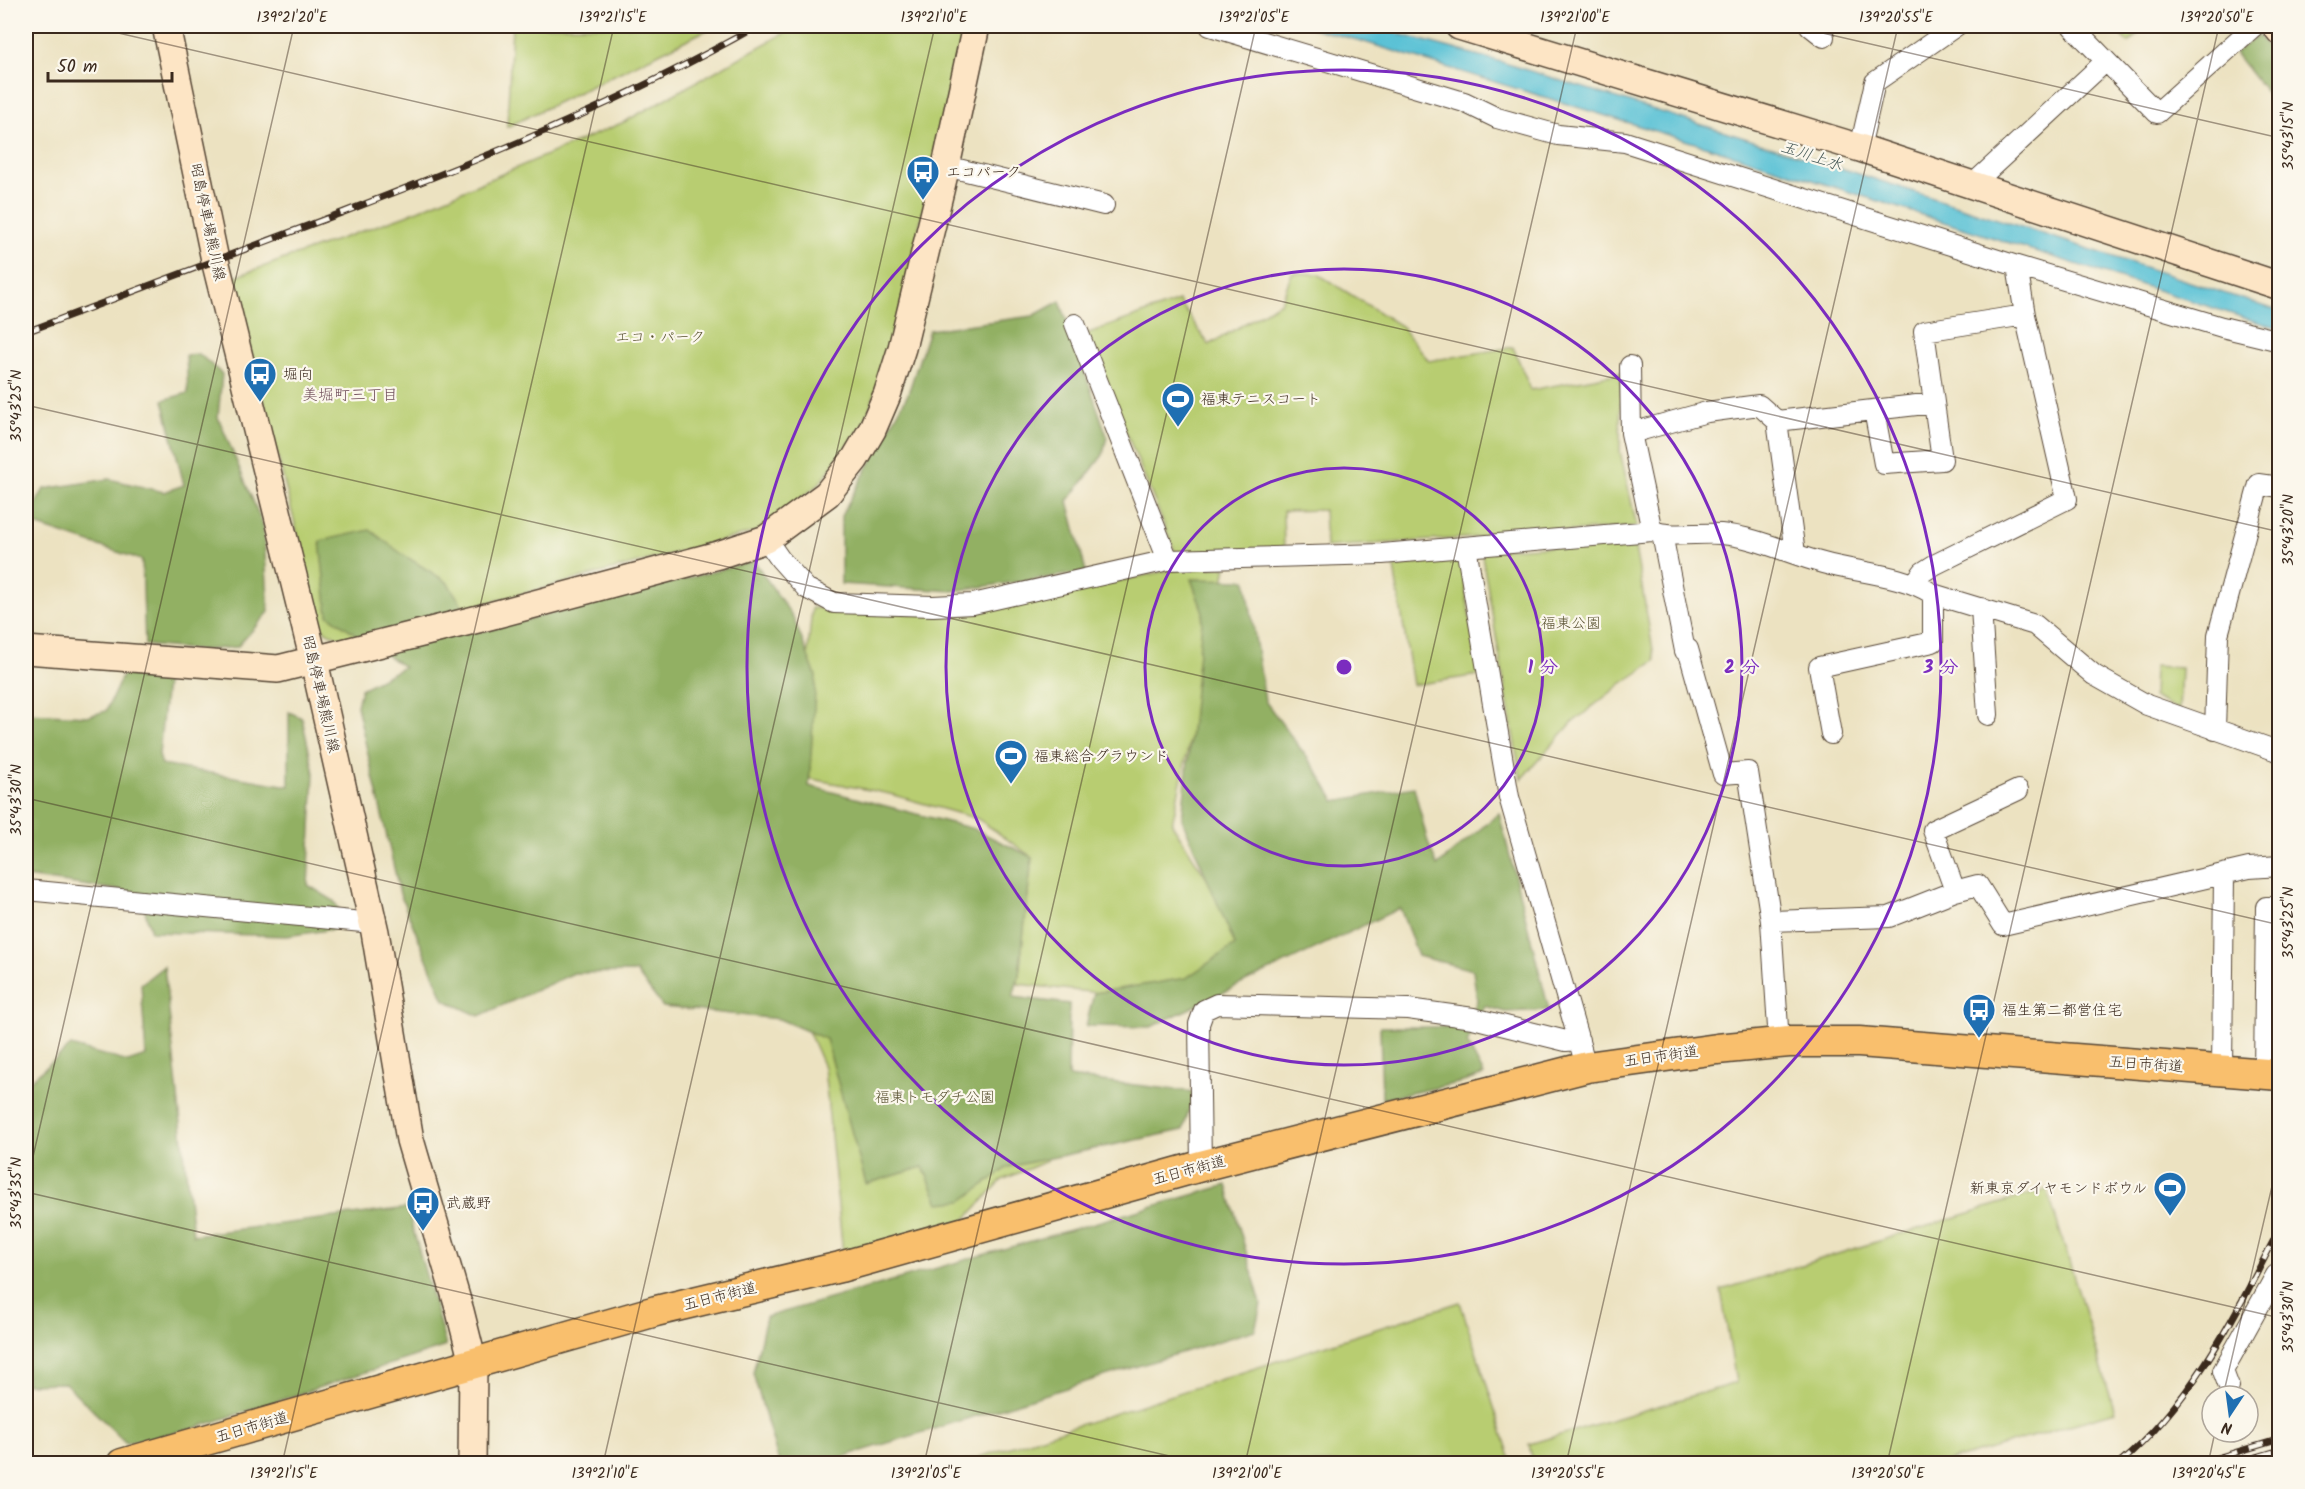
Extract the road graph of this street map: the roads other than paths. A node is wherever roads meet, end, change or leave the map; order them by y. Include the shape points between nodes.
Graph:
1 (166, 26) edge
2 (976, 26) edge
3 (1210, 26) edge
4 (1956, 26) edge
5 (2072, 26) edge
6 (2254, 26) edge
7 (2276, 26) edge
8 (1471, 27) edge
9 (2280, 31) edge
10 (2106, 61) junction
11 (1860, 148) junction
12 (946, 166) junction
13 (1972, 185) junction
14 (1104, 205) dead end
15 (2017, 266) junction
16 (2280, 286) edge
17 (2025, 315) junction
18 (1075, 324) dead end
19 (2280, 342) edge
20 (1630, 366) dead end
21 (1934, 403) junction
22 (1874, 410) junction
23 (1777, 421) junction
24 (1631, 433) junction
25 (2280, 487) edge
26 (1657, 532) junction
27 (766, 539) junction
28 (1466, 547) junction
29 (1794, 553) junction
30 (1168, 560) junction
31 (1914, 584) junction
32 (1933, 594) junction
33 (1981, 608) junction
34 (26, 650) edge
35 (314, 662) junction
36 (1988, 715) dead end
37 (2215, 730) junction
38 (1831, 734) dead end
39 (2280, 752) edge
40 (2018, 790) dead end
41 (2280, 866) edge
42 (2224, 874) junction
43 (26, 891) edge
44 (1955, 891) junction
45 (2280, 907) edge
46 (1771, 921) junction
47 (373, 923) junction
48 (1779, 1043) junction
49 (1583, 1054) junction
50 (2222, 1070) junction
51 (2272, 1074) edge
52 (1202, 1166) junction
53 (2280, 1273) edge
54 (473, 1363) junction
55 (2228, 1384) edge
56 (123, 1464) edge
57 (472, 1464) edge

1 - 35 street, 昭島停車場熊川線 via 218,270
2 - 12 street
3 - 15 street via 1464,102 1508,121 1558,135 1625,142
4 - 11 street via 1875,82
5 - 10 street
6 - 10 street via 2157,114
7 - 9 street
8 - 11 street
10 - 13 street
11 - 13 street
12 - 14 street
12 - 27 street via 902,348 872,430 827,494
13 - 16 street
15 - 17 street
15 - 19 street
17 - 21 street via 1924,331
17 - 31 street via 2067,499 1934,565
18 - 30 street
20 - 24 street
21 - 22 street
21 - 22 street via 1942,460 1884,464
22 - 23 street
23 - 24 street via 1758,405 1707,412
23 - 29 street
24 - 26 street
25 - 37 street via 2259,484 2232,577 2218,635
26 - 28 street
26 - 29 street via 1721,534
26 - 46 street via 1686,650 1723,774 1748,772
27 - 30 street via 806,588 834,603 973,604
27 - 35 street
28 - 30 street via 1382,554
28 - 49 street via 1509,797
29 - 31 street
31 - 32 street
32 - 33 street
32 - 38 street via 1933,642 1819,667
33 - 36 street
33 - 37 street via 2035,625 2094,675 2147,705
34 - 35 street via 278,669
35 - 47 street, 昭島停車場熊川線
37 - 39 street
40 - 44 street via 1933,830
41 - 42 street
42 - 44 street via 2003,925 1978,885
42 - 50 street
43 - 47 street
44 - 46 street via 1889,917
45 - 51 street via 2266,907
46 - 48 street
47 - 54 street, 昭島停車場熊川線 via 410,1140
48 - 49 main road, 五日市街道
48 - 50 main road, 五日市街道 via 1859,1042
49 - 52 main road, 五日市街道
49 - 52 street via 1566,1041 1473,1018 1408,1009 1216,1005 1204,1010 1199,1024
50 - 51 main road, 五日市街道
52 - 54 main road, 五日市街道 via 840,1267 656,1311
53 - 55 street via 2223,1371
54 - 56 main road, 五日市街道
54 - 57 street, 昭島停車場熊川線

